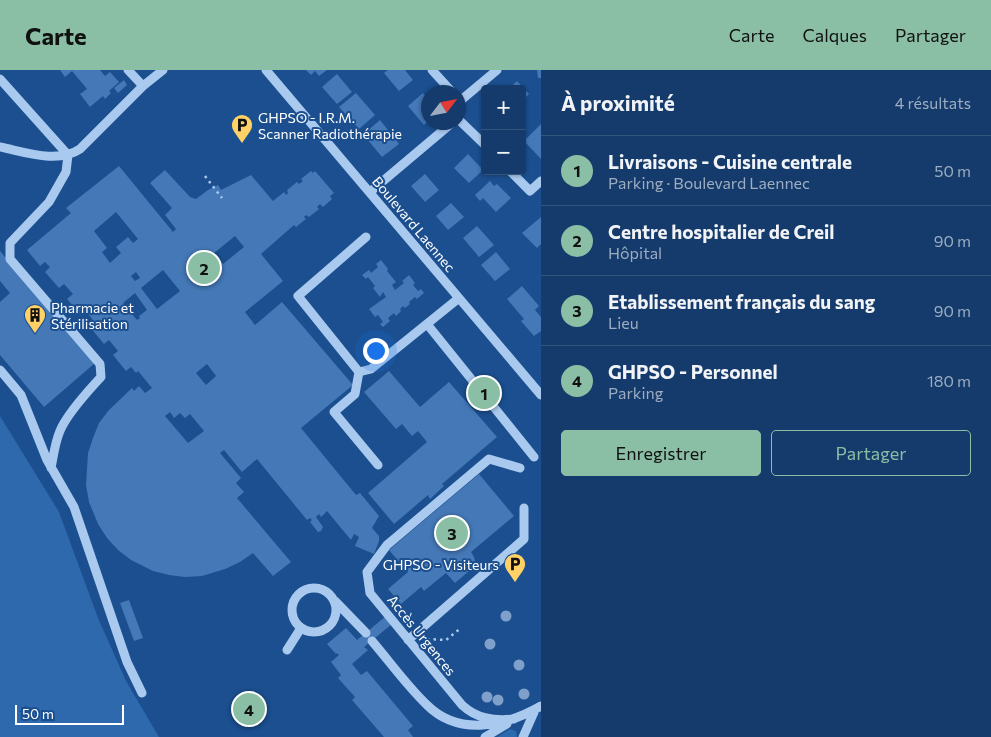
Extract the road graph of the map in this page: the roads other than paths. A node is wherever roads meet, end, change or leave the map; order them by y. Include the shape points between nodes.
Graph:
1 (128, 70) edge
2 (163, 70) edge
3 (266, 70) edge
4 (432, 70) edge
5 (496, 70) edge
6 (0, 79) edge
7 (446, 85) edge
8 (143, 86) junction
9 (466, 95) edge
10 (466, 127) edge
11 (444, 130) edge
12 (481, 142) edge
13 (0, 148) edge
14 (68, 155) junction
15 (514, 175) edge
16 (541, 180) edge
17 (370, 192) junction
18 (366, 237) dead end
19 (459, 298) junction
20 (427, 324) junction
21 (0, 370) edge
22 (359, 372) junction
23 (541, 395) edge
24 (534, 457) dead end
25 (378, 466) dead end
26 (51, 468) junction
27 (520, 468) dead end
28 (524, 508) dead end
29 (335, 600) junction
30 (352, 618) junction
31 (333, 622) junction
32 (301, 628) junction
33 (366, 633) dead end
34 (372, 640) dead end
35 (408, 640) junction
36 (287, 650) dead end
37 (142, 693) dead end
38 (538, 708) edge
39 (514, 720) junction
40 (485, 737) edge
41 (523, 737) edge

1 - 8 street
2 - 8 street
3 - 17 street, Boulevard Laennec
4 - 7 street
5 - 9 street
6 - 14 street
8 - 14 street via 80,149
10 - 12 street
11 - 17 street
13 - 14 street via 56,157
14 - 26 street via 66,172 49,202 10,243 10,259 100,364 100,377 63,424
15 - 16 street via 530,191
17 - 19 street, Boulevard Laennec
18 - 22 street via 298,296
19 - 20 street
19 - 23 street, Boulevard Laennec
20 - 22 street via 371,369
20 - 24 street
21 - 26 street via 25,401
22 - 25 street via 355,394 334,412
26 - 37 street via 74,507 127,662
27 - 35 street, Accès Urgences via 489,459 387,545 367,572 370,593
28 - 35 street via 524,539
29 - 30 street
29 - 31 street
29 - 32 street via 318,587 305,590 292,602 294,621
30 - 31 street
30 - 33 street
31 - 32 street via 321,631
32 - 36 street
34 - 39 street via 427,706 440,715 469,725 484,726
35 - 39 street, Accès Urgences via 467,710 484,718
38 - 39 street
38 - 41 street
39 - 40 street

